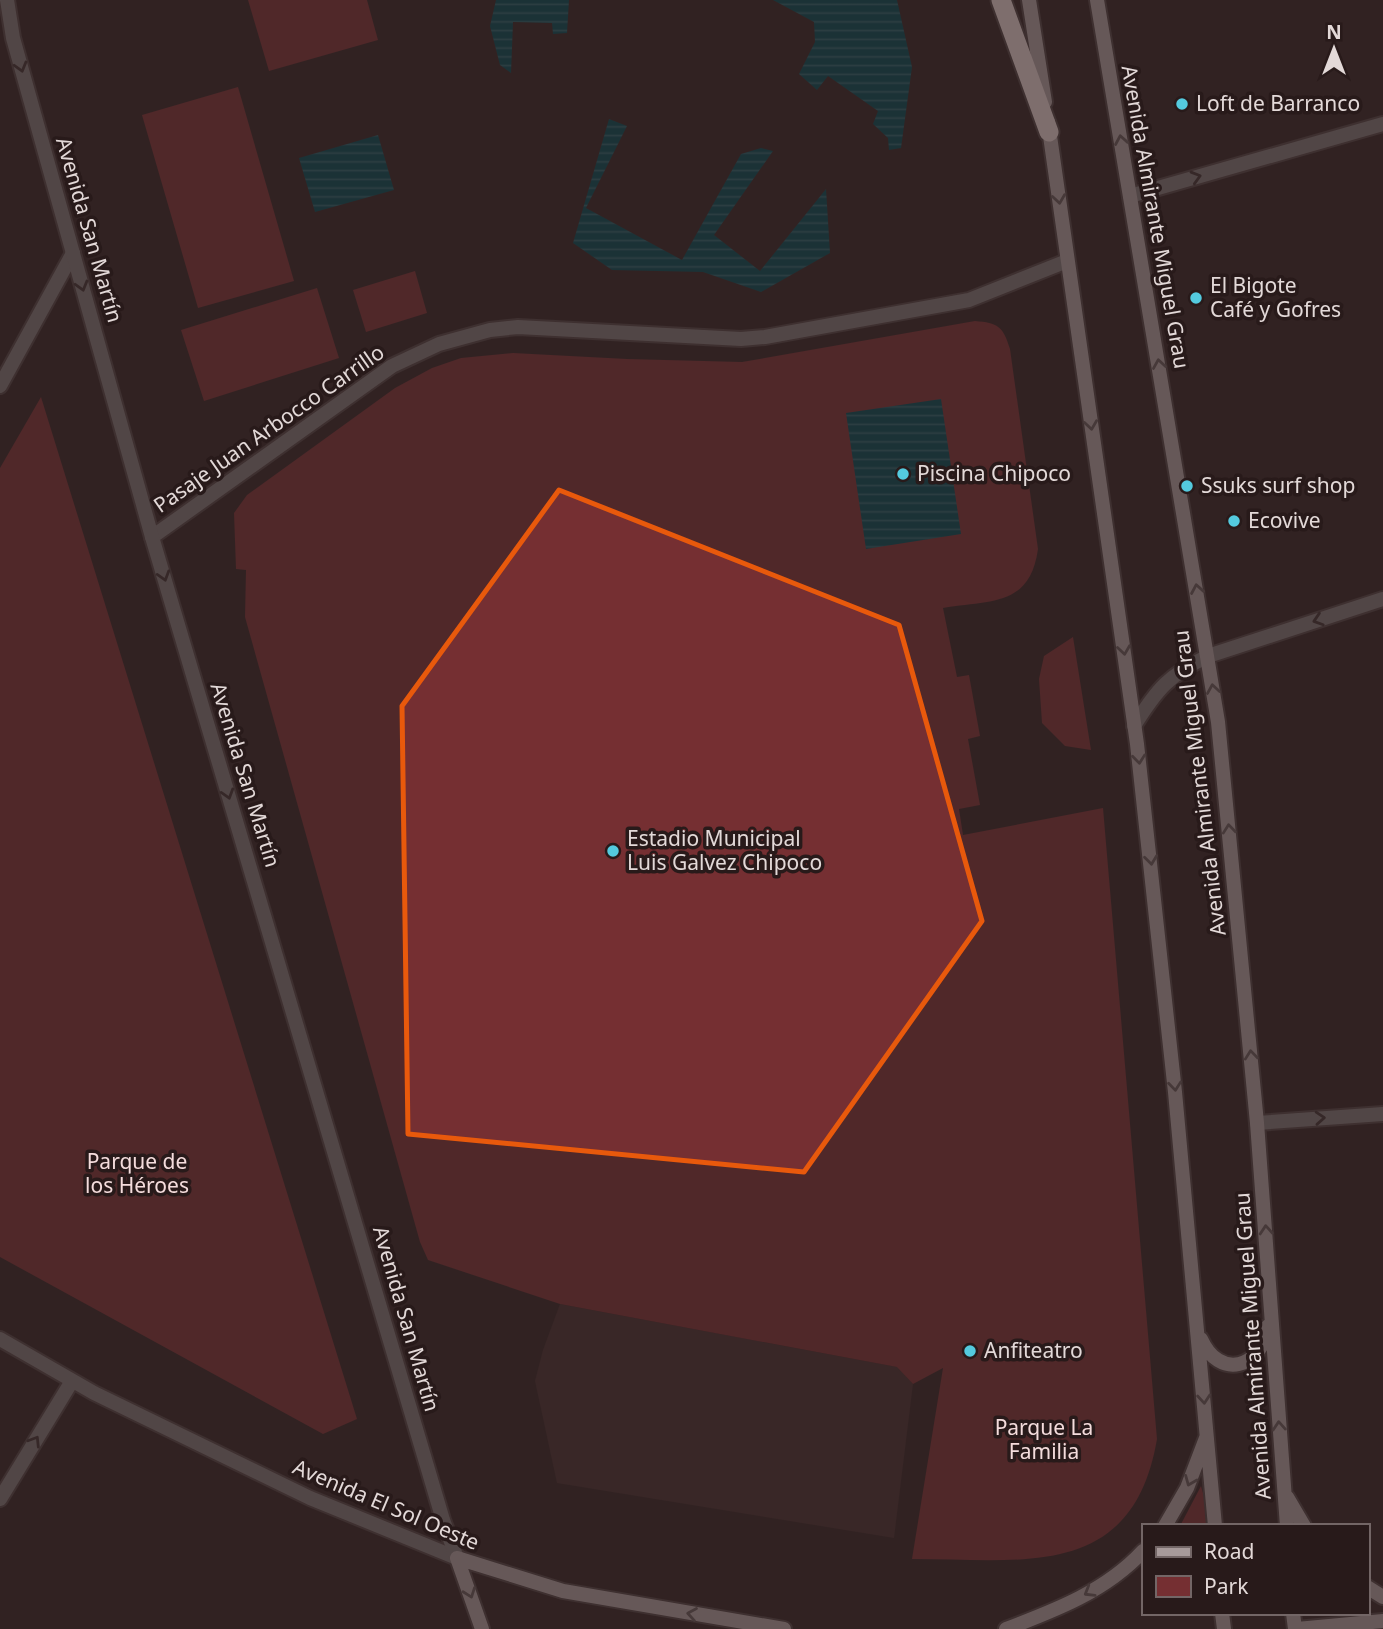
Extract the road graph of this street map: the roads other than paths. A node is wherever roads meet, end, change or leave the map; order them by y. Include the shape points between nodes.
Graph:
1 (7, 0) edge
2 (1001, 0) edge
3 (1029, 0) edge
4 (1097, 0) edge
5 (1383, 124) edge
6 (1049, 132) junction
7 (1130, 196) junction
8 (73, 253) junction
9 (1067, 261) junction
10 (0, 386) edge
11 (152, 537) junction
12 (1383, 599) edge
13 (1208, 656) junction
14 (1134, 726) junction
15 (1383, 1114) edge
16 (1258, 1123) junction
17 (1271, 1298) junction
18 (1197, 1331) junction
19 (0, 1339) edge
20 (72, 1381) junction
21 (1208, 1433) junction
22 (1285, 1494) junction
23 (0, 1499) edge
24 (1166, 1524) edge
25 (1215, 1524) edge
26 (1287, 1524) edge
27 (1303, 1524) edge
28 (1142, 1552) edge
29 (457, 1558) junction
30 (1383, 1621) edge
31 (482, 1629) edge
32 (784, 1629) edge
33 (1006, 1629) edge
34 (1296, 1629) edge

1 -> 8 street, Avenida San Martín via 13,38
2 - 6 highway
3 - 6 main road
7 -> 4 main road, Avenida Almirante Miguel Grau
7 -> 5 street
6 -> 9 main road
13 -> 7 main road, Avenida Almirante Miguel Grau
8 - 10 street
8 -> 11 street, Avenida San Martín
9 - 11 street, Pasaje Juan Arbocco Carrillo via 969,300 765,337 519,327 439,344 371,380
9 -> 14 main road
11 -> 29 street, Avenida San Martín
12 -> 13 street
13 - 14 street via 1182,669 1154,693
16 -> 13 main road, Avenida Almirante Miguel Grau
14 -> 18 main road
16 -> 15 street
17 -> 16 main road, Avenida Almirante Miguel Grau
17 - 18 main road via 1263,1346 1250,1361 1220,1362
22 -> 17 main road, Avenida Almirante Miguel Grau
18 -> 21 main road
19 - 20 street, Avenida El Sol Oeste
23 -> 20 street
20 - 29 street, Avenida El Sol Oeste via 310,1498
21 -> 24 main road via 1188,1488
21 - 25 main road
22 - 26 main road, Avenida Almirante Miguel Grau
22 - 27 main road
28 -> 33 main road via 1113,1578 1059,1610
29 -> 31 main road
32 -> 29 main road, Avenida El Sol Oeste via 563,1591
30 - 34 main road

